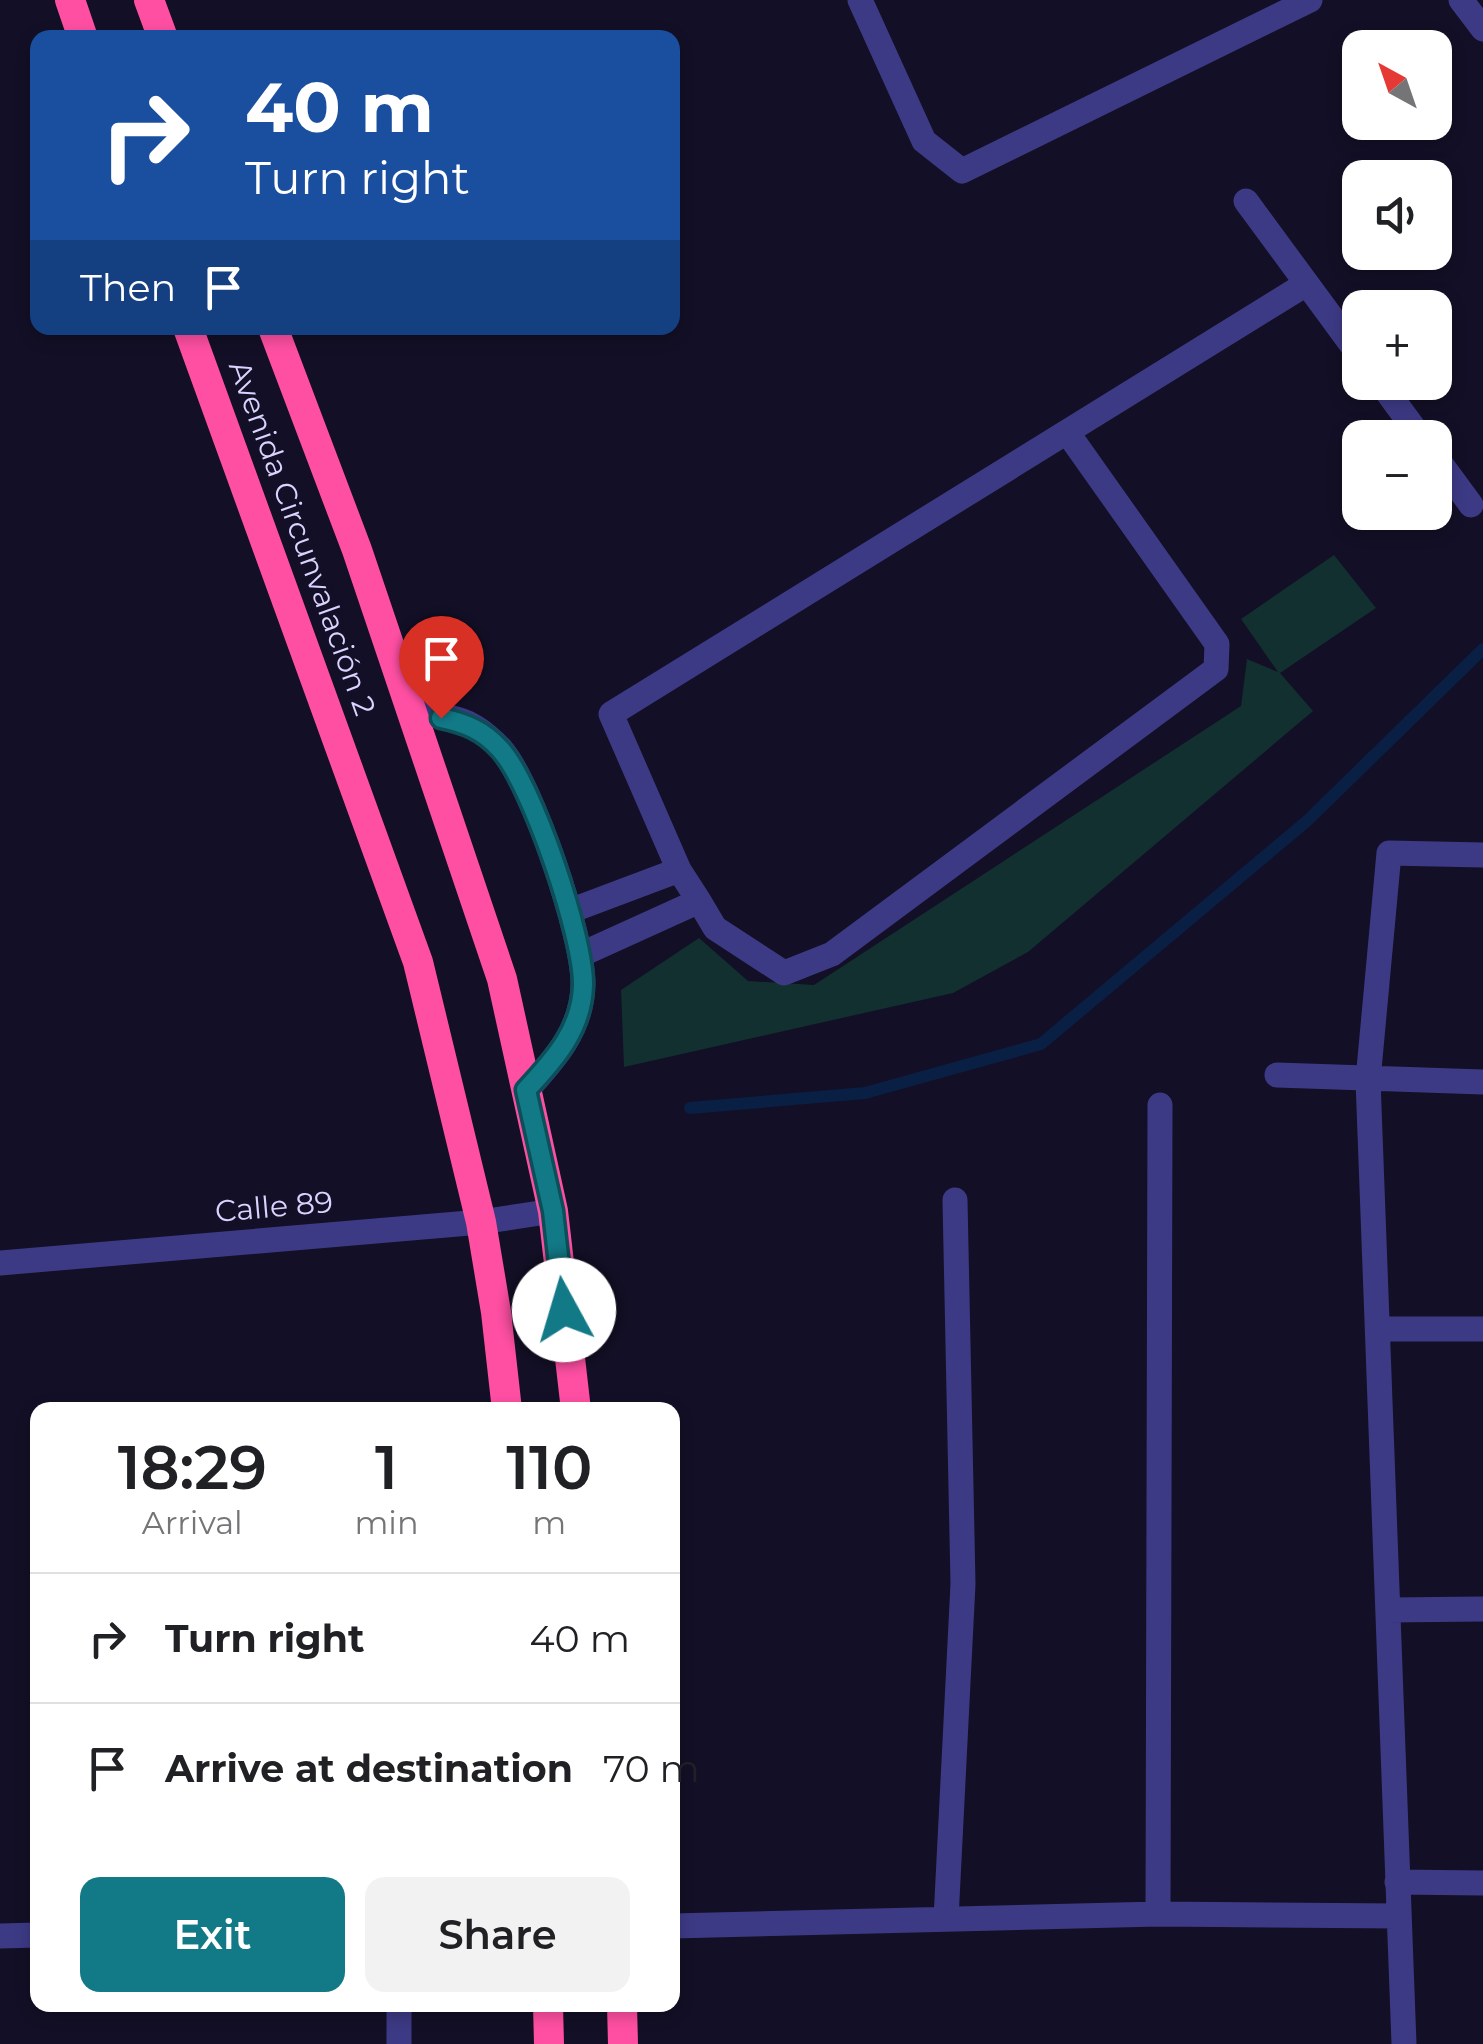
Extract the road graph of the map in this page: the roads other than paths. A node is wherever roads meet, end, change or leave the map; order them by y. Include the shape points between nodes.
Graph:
1 (70, 0) edge
2 (149, 0) edge
3 (860, 0) edge
4 (1310, 0) edge
5 (1461, 0) edge
6 (81, 30) edge
7 (160, 30) edge
8 (1483, 30) edge
9 (1246, 201) dead end
10 (1306, 284) junction
11 (1342, 332) edge
12 (191, 335) edge
13 (276, 335) edge
14 (1067, 432) junction
15 (1452, 479) edge
16 (1472, 505) dead end
17 (412, 711) junction
18 (1483, 854) edge
19 (680, 870) junction
20 (699, 902) junction
21 (570, 912) junction
22 (580, 954) junction
23 (1277, 1075) dead end
24 (1368, 1080) junction
25 (1483, 1082) edge
26 (526, 1090) junction
27 (1160, 1104) dead end
28 (955, 1200) dead end
29 (553, 1211) junction
30 (481, 1222) junction
31 (0, 1263) edge
32 (1378, 1329) junction
33 (1483, 1330) edge
34 (506, 1402) edge
35 (575, 1402) edge
36 (1483, 1609) edge
37 (1388, 1610) junction
38 (1397, 1882) junction
39 (1483, 1883) edge
40 (1158, 1914) junction
41 (1398, 1916) junction
42 (946, 1919) junction
43 (680, 1926) edge
44 (30, 1935) edge
45 (0, 1936) edge
46 (399, 2012) edge
47 (548, 2012) edge
48 (622, 2012) edge
49 (400, 2044) edge
50 (549, 2044) edge
51 (623, 2044) edge
52 (1404, 2044) edge

1 - 6 highway
2 - 7 highway
3 - 4 street via 924,141 962,171
5 - 8 street
9 - 10 street
10 - 11 street
10 - 14 street
12 - 30 highway, Avenida Circunvalación 2 via 418,962
13 - 17 highway, Avenida Circunvalación 2
14 - 19 street via 611,714
14 - 20 street via 1218,644 1216,669 832,954 784,973 715,928
15 - 16 street
17 - 21 street via 470,724 502,750 521,782
17 - 26 highway, Avenida Circunvalación 2 via 502,979
18 - 24 street via 1389,853
19 - 20 street
19 - 21 street
20 - 22 street
21 - 22 street
22 - 26 street via 583,986 571,1035
23 - 24 street
24 - 25 street
24 - 32 street
26 - 29 highway, Avenida Circunvalación 2
27 - 40 street
28 - 42 street via 964,1584
29 - 30 street, Calle 89
29 - 35 highway, Avenida Circunvalación 2
30 - 31 street, Calle 89
30 - 34 highway, Avenida Circunvalación 2
32 - 33 street
32 - 37 street
36 - 37 street
37 - 38 street
38 - 39 street
38 - 41 street
40 - 41 street
40 - 42 street
41 - 52 street
42 - 43 street
44 - 45 street
46 - 49 street
47 - 50 highway
48 - 51 highway

